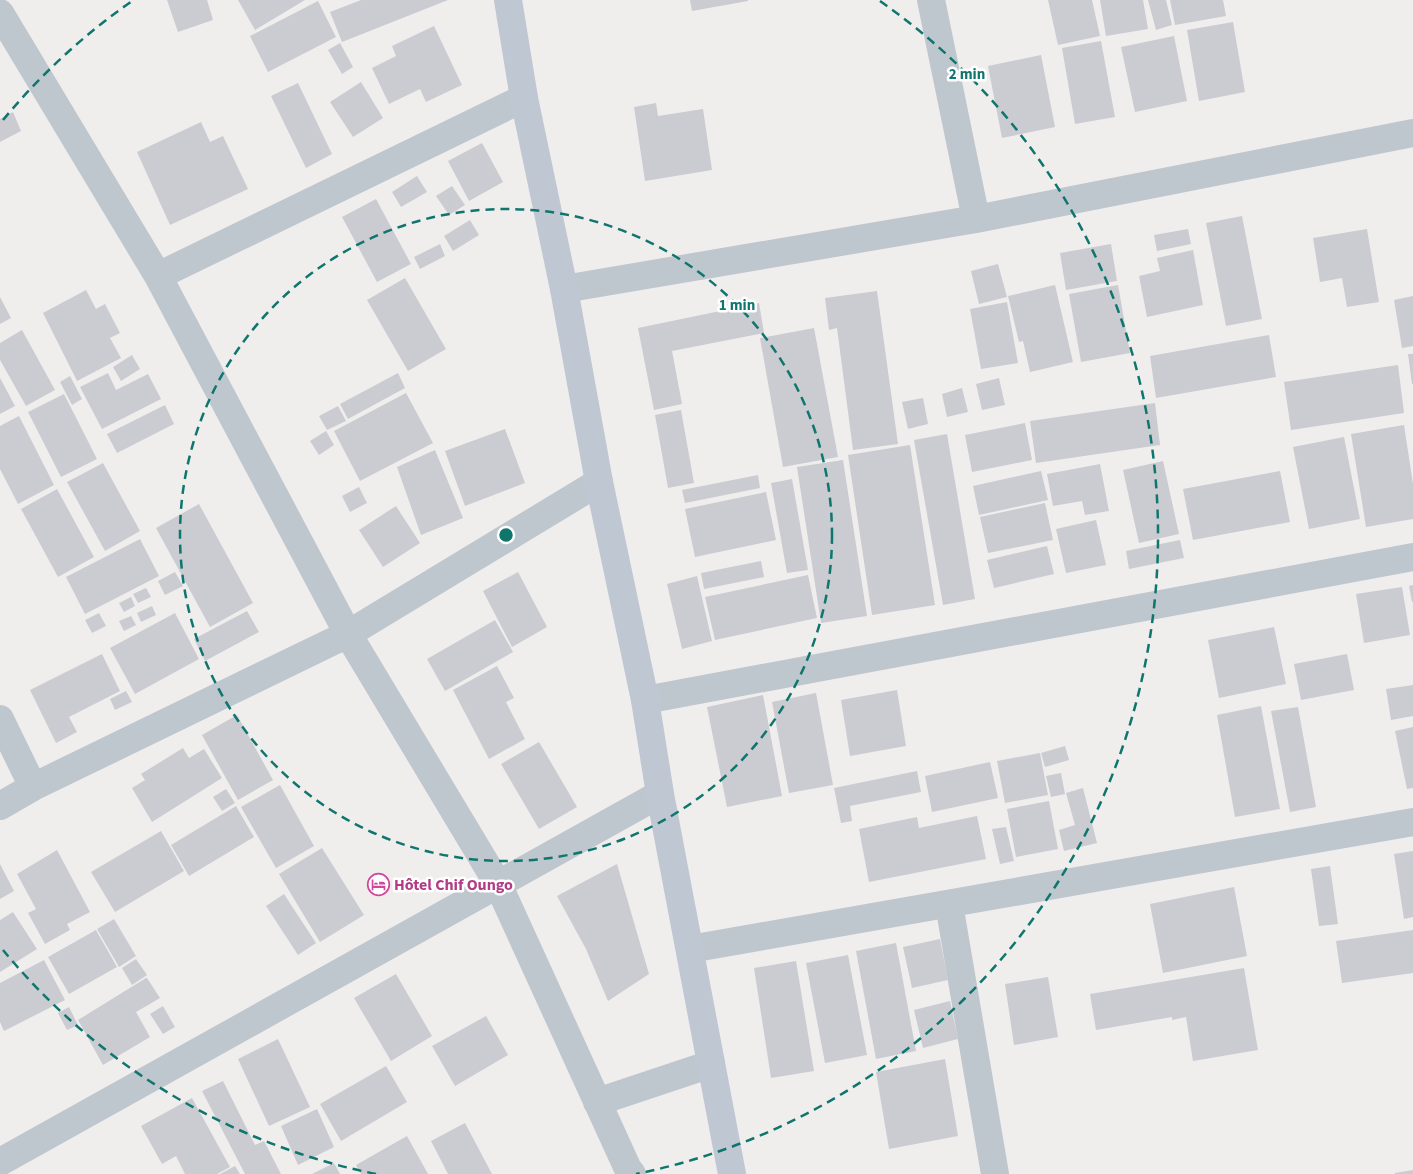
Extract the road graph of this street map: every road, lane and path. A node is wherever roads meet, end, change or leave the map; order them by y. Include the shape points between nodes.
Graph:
1 (508, 0) edge
2 (931, 0) edge
3 (0, 13) edge
4 (524, 98) junction
5 (1413, 133) edge
6 (976, 219) junction
7 (158, 276) junction
8 (564, 289) junction
9 (599, 482) junction
10 (1413, 557) edge
11 (348, 634) junction
12 (645, 700) junction
13 (0, 719) edge
14 (33, 787) junction
15 (660, 794) junction
16 (0, 806) edge
17 (1413, 822) edge
18 (498, 884) junction
19 (949, 904) junction
20 (690, 949) junction
21 (711, 1064) junction
22 (597, 1102) junction
23 (0, 1162) edge
24 (626, 1172) edge
25 (732, 1174) edge
26 (995, 1174) edge

1 - 4 street
2 - 6 street
3 - 7 street
4 - 7 street
4 - 8 street
5 - 6 street
6 - 8 street
7 - 11 street
8 - 9 street
9 - 11 street
9 - 12 street
10 - 12 street
11 - 14 street
11 - 18 street
12 - 15 street
13 - 14 street
14 - 16 street
15 - 18 street
15 - 20 street
17 - 19 street
18 - 22 street
18 - 23 street
19 - 20 street
19 - 26 street
20 - 21 street
21 - 22 street
21 - 25 street
22 - 24 street

